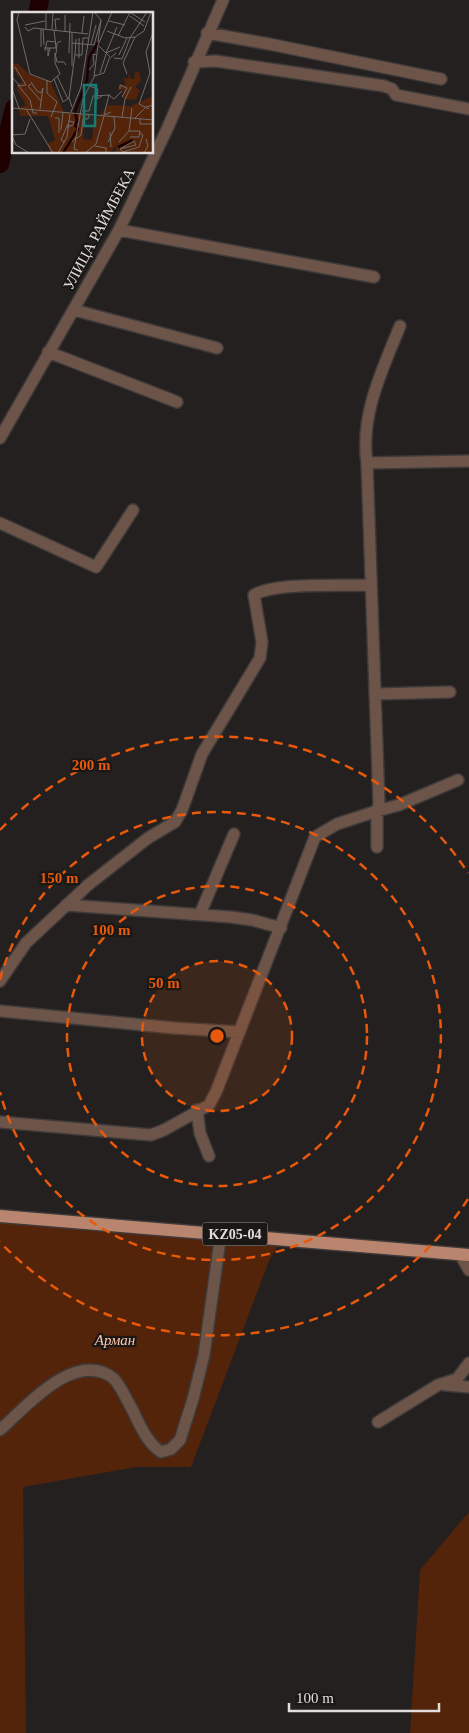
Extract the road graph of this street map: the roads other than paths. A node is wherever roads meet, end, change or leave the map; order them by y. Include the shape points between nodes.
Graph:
1 (223, 0) edge
2 (207, 33) junction
3 (194, 62) junction
4 (383, 67) junction
5 (441, 79) dead end
6 (356, 81) junction
7 (469, 109) edge
8 (118, 230) junction
9 (374, 277) dead end
10 (74, 310) junction
11 (400, 326) dead end
12 (217, 348) dead end
13 (48, 352) junction
14 (177, 402) dead end
15 (0, 438) edge
16 (469, 461) edge
17 (367, 463) junction
18 (133, 510) dead end
19 (0, 523) edge
20 (371, 586) junction
21 (450, 692) dead end
22 (375, 694) junction
23 (458, 780) dead end
24 (377, 811) junction
25 (234, 834) dead end
26 (377, 847) dead end
27 (66, 906) junction
28 (200, 914) junction
29 (281, 928) junction
30 (0, 981) edge
31 (0, 1012) edge
32 (239, 1032) junction
33 (197, 1110) junction
34 (0, 1122) edge
35 (209, 1156) dead end
36 (0, 1216) edge
37 (221, 1233) junction
38 (465, 1254) edge
39 (469, 1270) edge
40 (469, 1363) edge
41 (438, 1385) junction
42 (469, 1387) edge
43 (378, 1422) dead end
44 (0, 1430) edge

1 - 2 street, УЛИЦА РАЙМБЕКА
2 - 3 street, УЛИЦА РАЙМБЕКА
2 - 4 street
3 - 6 street via 216,60
3 - 8 street, УЛИЦА РАЙМБЕКА via 168,127
4 - 5 street
4 - 6 street
6 - 7 street via 384,86 407,99
8 - 9 street
8 - 10 street, УЛИЦА РАЙМБЕКА
10 - 12 street
10 - 13 street, УЛИЦА РАЙМБЕКА
11 - 17 street via 365,423
13 - 14 street
13 - 15 street, УЛИЦА РАЙМБЕКА
16 - 17 street
17 - 20 street
18 - 19 street via 96,567
20 - 22 street
20 - 27 street via 296,587 262,591 254,596 262,642 260,658 202,754 182,810 174,822 109,868
21 - 22 street
22 - 24 street
23 - 24 street
24 - 26 street
24 - 29 street via 336,824 315,837
25 - 28 street
27 - 28 street
27 - 30 street via 26,943
28 - 29 street via 252,920
29 - 32 street
31 - 32 street
32 - 33 street via 209,1105
33 - 34 street via 151,1135
33 - 35 street via 200,1133
36 - 37 main road, KZ05-04
37 - 38 main road, KZ05-04
37 - 44 street via 204,1355 194,1399 180,1440 171,1449 161,1452 155,1448 115,1379 102,1371 77,1372 56,1380
38 - 39 street
40 - 41 street via 457,1378
41 - 42 street
41 - 43 street

